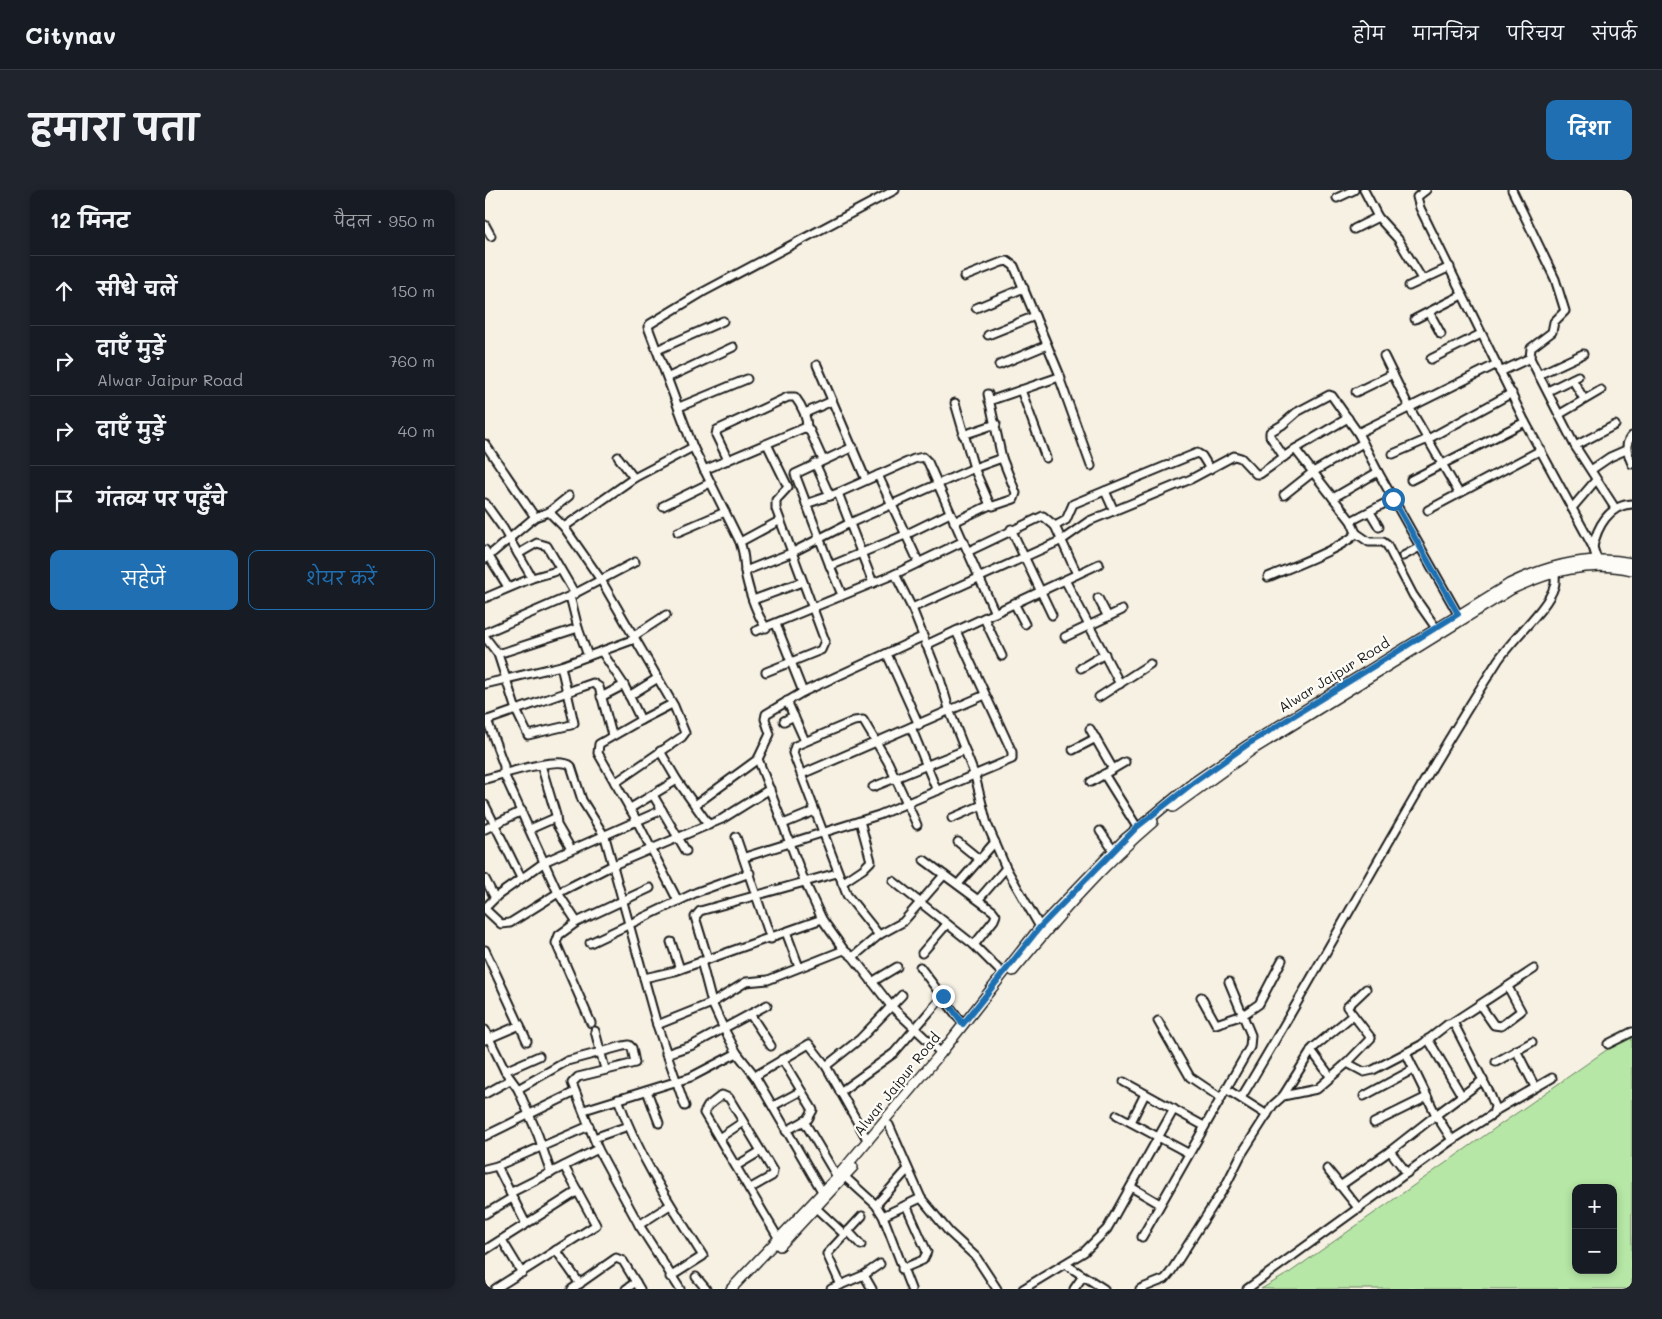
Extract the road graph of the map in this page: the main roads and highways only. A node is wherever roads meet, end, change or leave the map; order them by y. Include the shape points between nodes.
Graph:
1 (1597, 562) junction
2 (1632, 562) edge
3 (1632, 570) edge
4 (1446, 626) junction
5 (841, 1177) junction
6 (731, 1289) edge
7 (738, 1289) edge

1 - 2 main road, Alwar Jaipur Road
1 - 3 main road, Alwar Jaipur Road
1 - 4 main road, Alwar Jaipur Road via 1555,572 1512,589
1 - 4 main road, Alwar Jaipur Road via 1563,564 1528,574 1458,614
4 - 5 main road, Alwar Jaipur Road via 1252,750 1141,832 1043,934 889,1125
4 - 5 main road, Alwar Jaipur Road via 1436,628 1248,744 1137,827 1040,927
5 - 6 main road, Alwar Jaipur Road
5 - 7 main road, Alwar Jaipur Road via 817,1209

